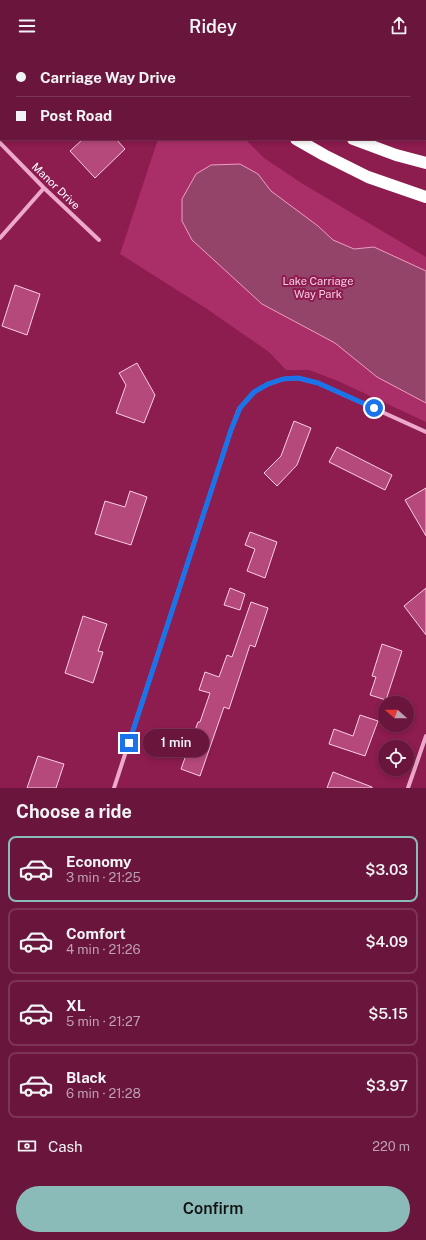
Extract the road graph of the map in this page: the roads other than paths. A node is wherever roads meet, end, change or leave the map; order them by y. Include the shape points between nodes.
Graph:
1 (298, 140) edge
2 (356, 140) edge
3 (0, 143) edge
4 (426, 163) edge
5 (44, 188) junction
6 (426, 197) edge
7 (0, 238) edge
8 (100, 240) dead end
9 (426, 432) edge
10 (426, 736) edge
11 (114, 788) edge
12 (408, 788) edge

1 - 6 highway via 368,177
2 - 4 highway
3 - 5 street, Manor Drive
5 - 7 street
5 - 8 street, Manor Drive
9 - 11 street via 318,383 298,378 283,379 254,392 240,408 231,430
10 - 12 street

